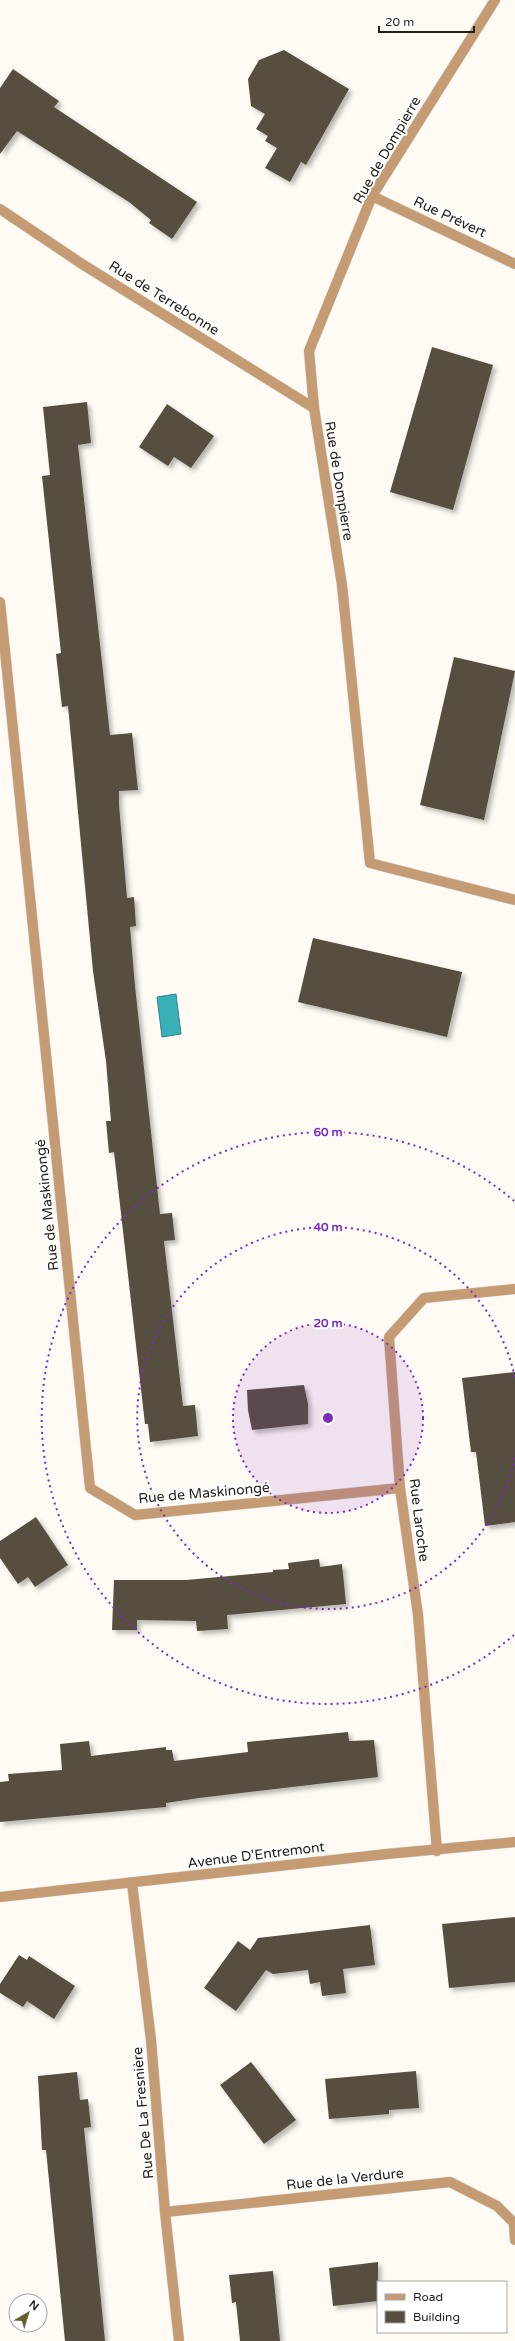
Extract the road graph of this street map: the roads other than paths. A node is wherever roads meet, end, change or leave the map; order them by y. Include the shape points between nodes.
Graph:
1 (495, 0) edge
2 (372, 196) junction
3 (0, 210) edge
4 (515, 264) edge
5 (314, 408) junction
6 (0, 602) edge
7 (515, 900) edge
8 (515, 1289) edge
9 (400, 1488) junction
10 (515, 1842) edge
11 (437, 1851) junction
12 (132, 1883) junction
13 (0, 1897) edge
14 (165, 2212) junction
15 (514, 2224) edge
16 (515, 2240) edge
17 (179, 2341) edge

1 - 2 street, Rue de Dompierre
2 - 4 street, Rue Prévert
2 - 5 street, Rue de Dompierre via 309,351
3 - 5 street, Rue de Terrebonne
5 - 7 street, Rue de Dompierre via 342,585 370,863
6 - 9 street, Rue de Maskinongé via 90,1488 135,1515
8 - 9 street, Rue Laroche via 424,1298 389,1337
9 - 11 street, Rue Laroche via 418,1615
10 - 11 street, Avenue D'Entremont
11 - 12 street, Avenue D'Entremont via 387,1854
12 - 13 street, Avenue D'Entremont
12 - 14 street, Rue De La Fresnière via 151,2040
14 - 15 street, Rue de la Verdure via 450,2182 497,2206
14 - 17 street, Rue De La Fresnière
15 - 16 street

